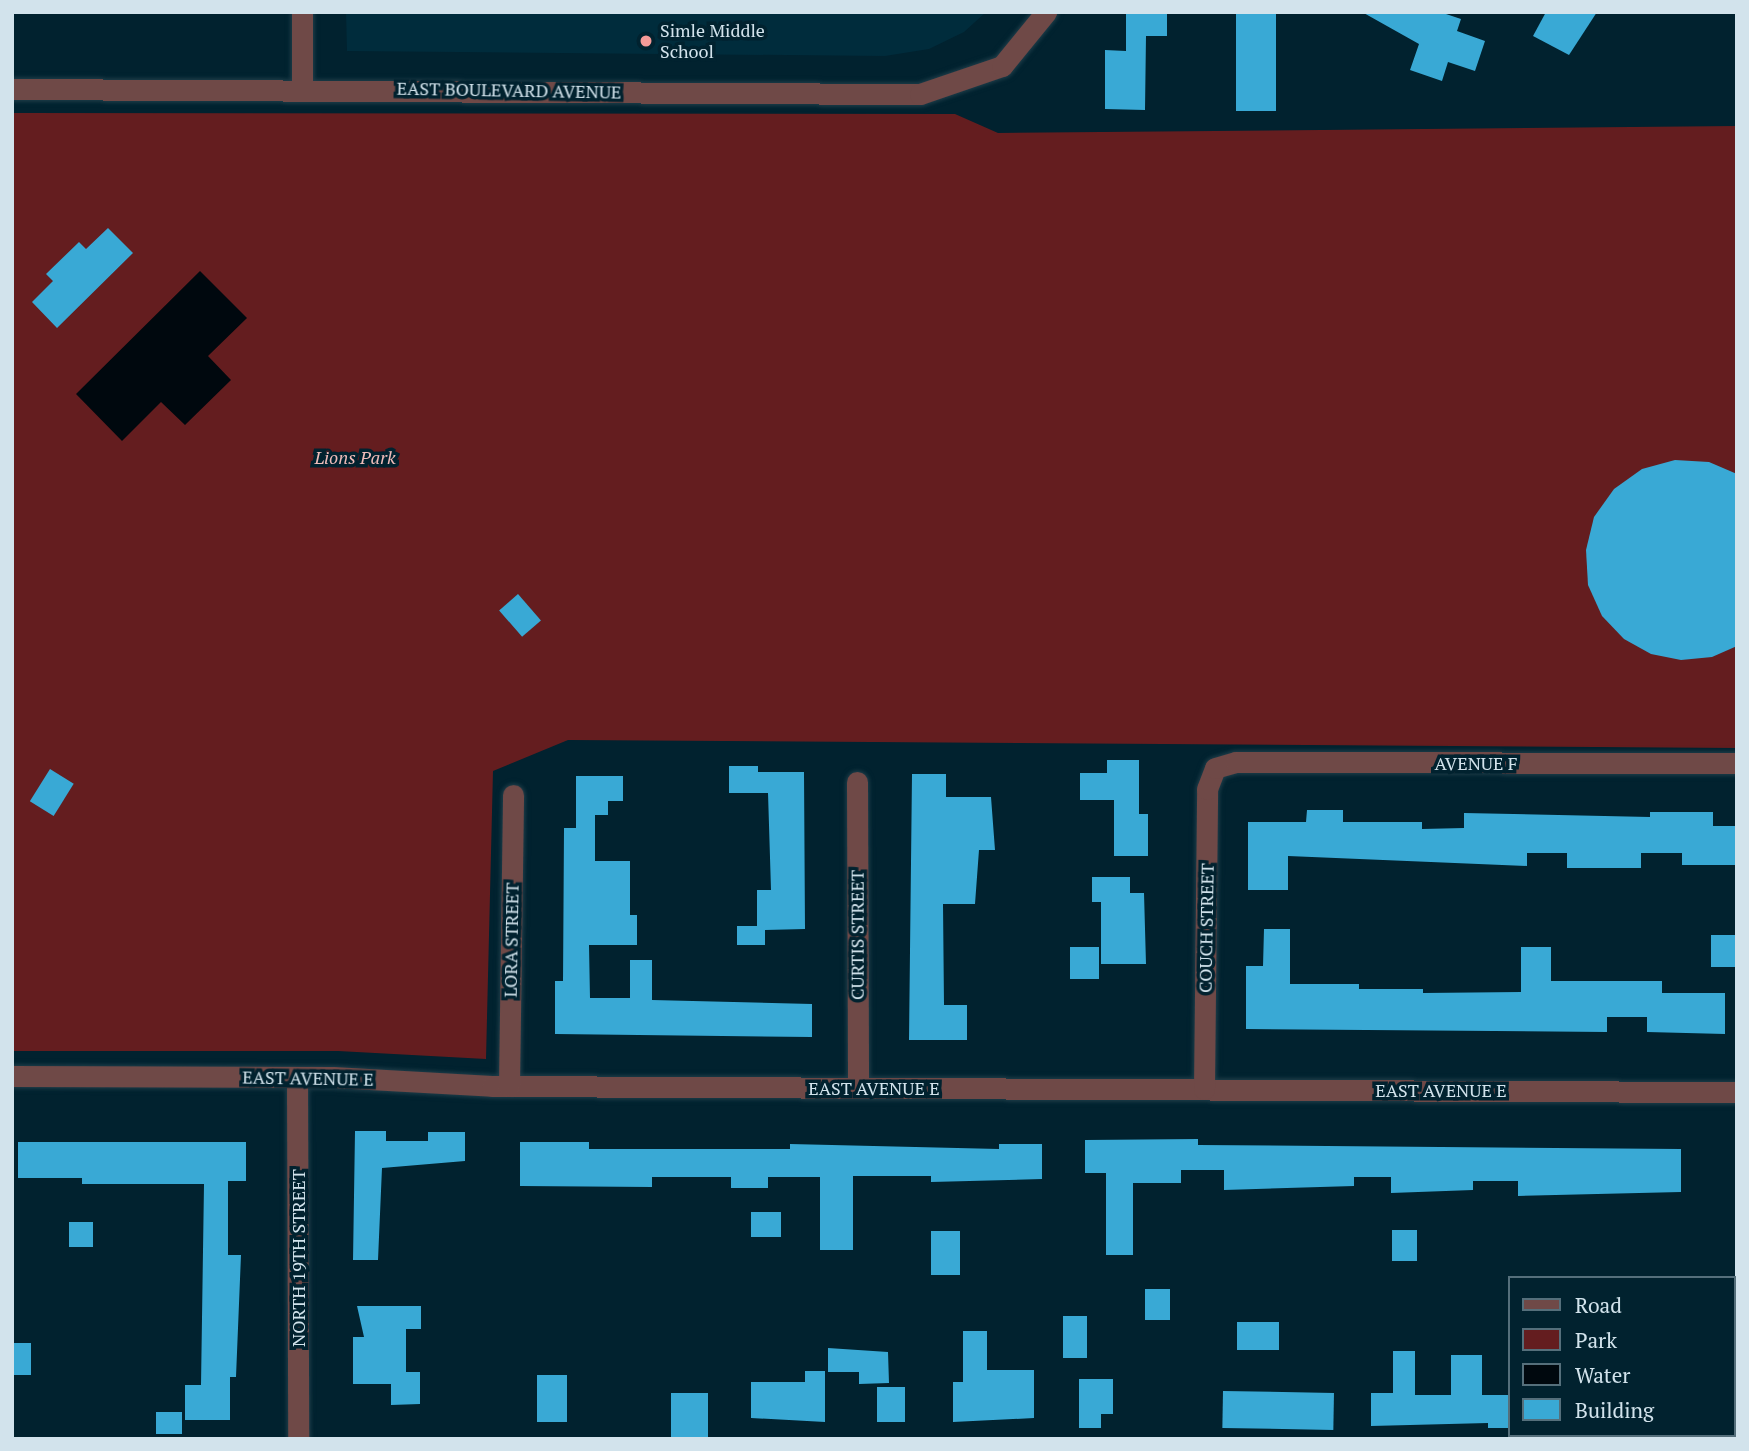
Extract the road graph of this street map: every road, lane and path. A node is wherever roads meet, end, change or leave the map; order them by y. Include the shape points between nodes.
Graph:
1 (302, 12) edge
2 (1046, 12) edge
3 (302, 88) junction
4 (12, 89) edge
5 (1737, 763) edge
6 (1216, 768) joint
7 (856, 782) dead end
8 (513, 795) dead end
9 (12, 1076) edge
10 (297, 1077) junction
11 (509, 1086) junction
12 (858, 1088) junction
13 (1204, 1088) junction
14 (1737, 1092) edge
15 (298, 1439) edge

1 - 3 street
2 - 3 street, EAST BOULEVARD AVENUE via 1002,66 920,94
3 - 4 street, EAST BOULEVARD AVENUE
5 - 6 street, AVENUE F via 1236,762
6 - 13 street, COUCH STREET via 1207,789
7 - 12 street, CURTIS STREET
8 - 11 street, LORA STREET
9 - 10 street, EAST AVENUE E
10 - 11 street, EAST AVENUE E
10 - 15 street, NORTH 19TH STREET
11 - 12 street, EAST AVENUE E
12 - 13 street, EAST AVENUE E
13 - 14 street, EAST AVENUE E

